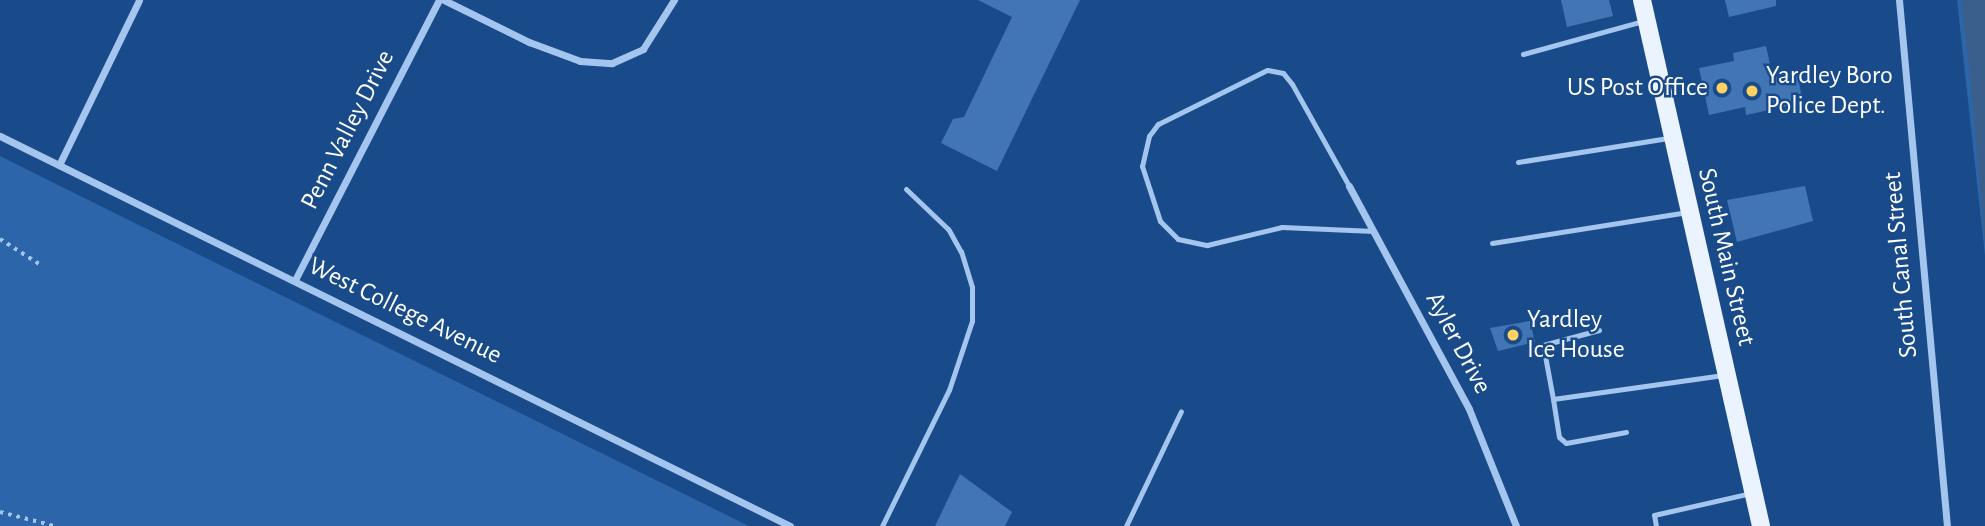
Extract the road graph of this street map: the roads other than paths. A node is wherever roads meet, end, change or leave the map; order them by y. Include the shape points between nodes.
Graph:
1 (139, 0) edge
2 (441, 0) edge
3 (674, 0) edge
4 (1642, 0) edge
5 (1899, 0) edge
6 (1646, 20) junction
7 (1523, 54) dead end
8 (0, 136) edge
9 (1671, 138) junction
10 (1518, 162) dead end
11 (59, 165) junction
12 (1349, 187) joint
13 (905, 189) dead end
14 (1688, 212) junction
15 (1374, 231) junction
16 (1492, 243) dead end
17 (295, 280) junction
18 (1598, 330) dead end
19 (1726, 375) junction
20 (1553, 400) junction
21 (1181, 411) dead end
22 (1626, 432) dead end
23 (1754, 492) junction
24 (790, 526) edge
25 (882, 526) edge
26 (1126, 526) edge
27 (1516, 526) edge
28 (1656, 526) edge
29 (1761, 526) edge
30 (1947, 526) edge

1 - 11 street
2 - 3 street via 580,61 612,63 643,49
2 - 17 street, Penn Valley Drive
4 - 6 main road, South Main Street
5 - 30 street, South Canal Street
6 - 7 lane
6 - 9 main road, South Main Street
8 - 11 street, West College Avenue
9 - 10 lane
9 - 14 main road, South Main Street
11 - 17 street, West College Avenue
12 - 15 street, Ayler Drive
12 - 15 lane via 1283,73 1267,70 1158,124 1149,136 1142,166 1160,221 1178,239 1207,245 1282,227
13 - 25 lane via 948,229 961,252 972,287 972,321 949,390
14 - 16 lane
14 - 19 main road, South Main Street
15 - 27 street, Ayler Drive via 1469,409
17 - 24 street, West College Avenue
18 - 20 lane via 1543,345
19 - 20 lane
19 - 23 main road, South Main Street
20 - 22 lane via 1559,438 1566,443
21 - 26 lane
23 - 28 lane via 1654,514
23 - 29 main road, South Main Street

